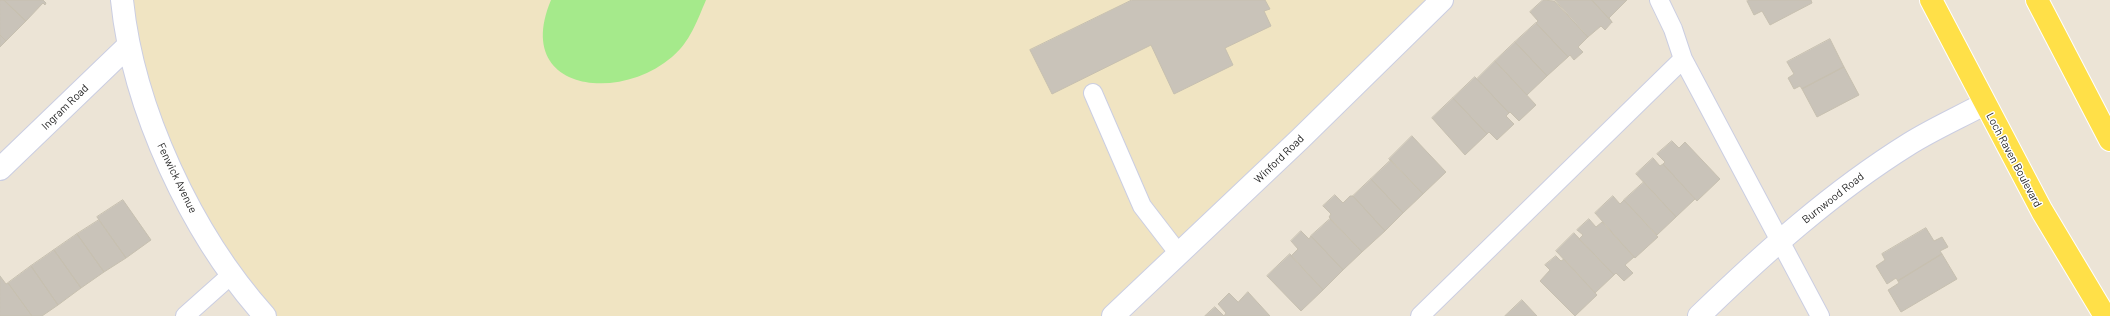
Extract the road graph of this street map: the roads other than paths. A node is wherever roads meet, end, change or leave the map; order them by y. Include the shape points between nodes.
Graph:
1 (122, 0) edge
2 (1442, 0) edge
3 (1659, 0) edge
4 (1931, 0) edge
5 (2037, 0) edge
6 (129, 45) junction
7 (1683, 59) junction
8 (1094, 93) dead end
9 (1984, 104) junction
10 (2110, 140) edge
11 (0, 169) edge
12 (1779, 241) junction
13 (1179, 254) junction
14 (231, 275) junction
15 (185, 316) edge
16 (265, 316) edge
17 (1113, 316) edge
18 (1420, 316) edge
19 (1699, 316) edge
20 (1820, 316) edge
21 (2105, 316) edge

1 - 6 street, Fenwick Avenue
2 - 13 street, Winford Road
3 - 7 lane via 1674,29
4 - 9 main road, Loch Raven Boulevard
5 - 10 main road
6 - 11 street, Ingram Road
6 - 14 street, Fenwick Avenue via 147,113 166,160
7 - 12 lane
7 - 18 lane
8 - 13 lane via 1142,206
9 - 12 street, Burnwood Road via 1910,143 1846,186
9 - 21 main road, Loch Raven Boulevard via 2042,211
12 - 19 street, Burnwood Road
12 - 20 lane
13 - 17 street, Winford Road
14 - 15 lane
14 - 16 street, Fenwick Avenue

